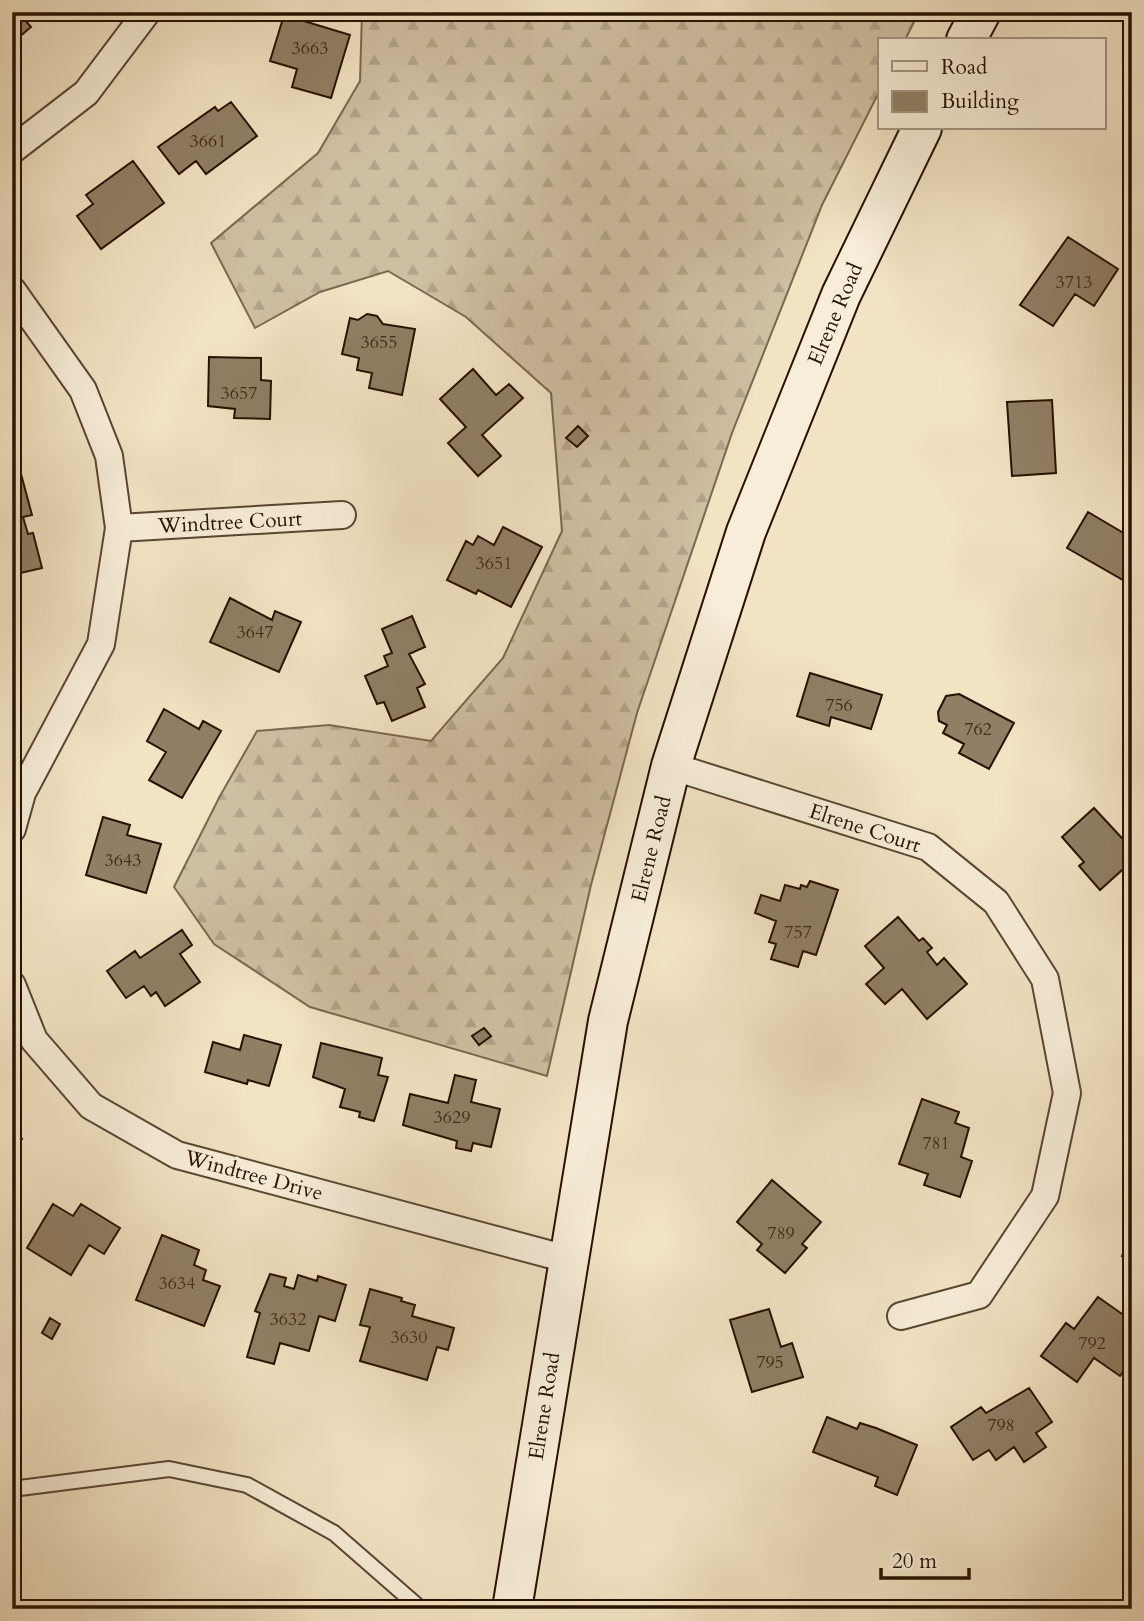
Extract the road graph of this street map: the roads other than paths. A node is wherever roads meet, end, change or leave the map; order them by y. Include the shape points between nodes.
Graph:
1 (147, 12) edge
2 (981, 12) edge
3 (967, 38) edge
4 (921, 130) edge
5 (12, 150) edge
6 (12, 290) edge
7 (342, 515) dead end
8 (119, 528) junction
9 (671, 766) junction
10 (17, 792) edge
11 (12, 829) edge
12 (12, 985) edge
13 (567, 1259) junction
14 (901, 1317) dead end
15 (12, 1489) edge
16 (421, 1609) edge
17 (512, 1609) edge

1 - 5 street via 86,93
2 - 3 street
4 - 9 street, Elrene Road via 841,295 746,532
6 - 8 street via 83,390 109,456
7 - 8 street, Windtree Court
8 - 10 street via 101,644
9 - 13 street, Elrene Road via 608,1021
9 - 14 street, Elrene Court via 928,847 996,902 1045,979 1067,1093 1045,1196 979,1295
10 - 11 street
12 - 13 street, Windtree Drive via 34,1040 91,1105 177,1155
13 - 17 street, Elrene Road
15 - 16 lane via 169,1469 247,1485 334,1532

